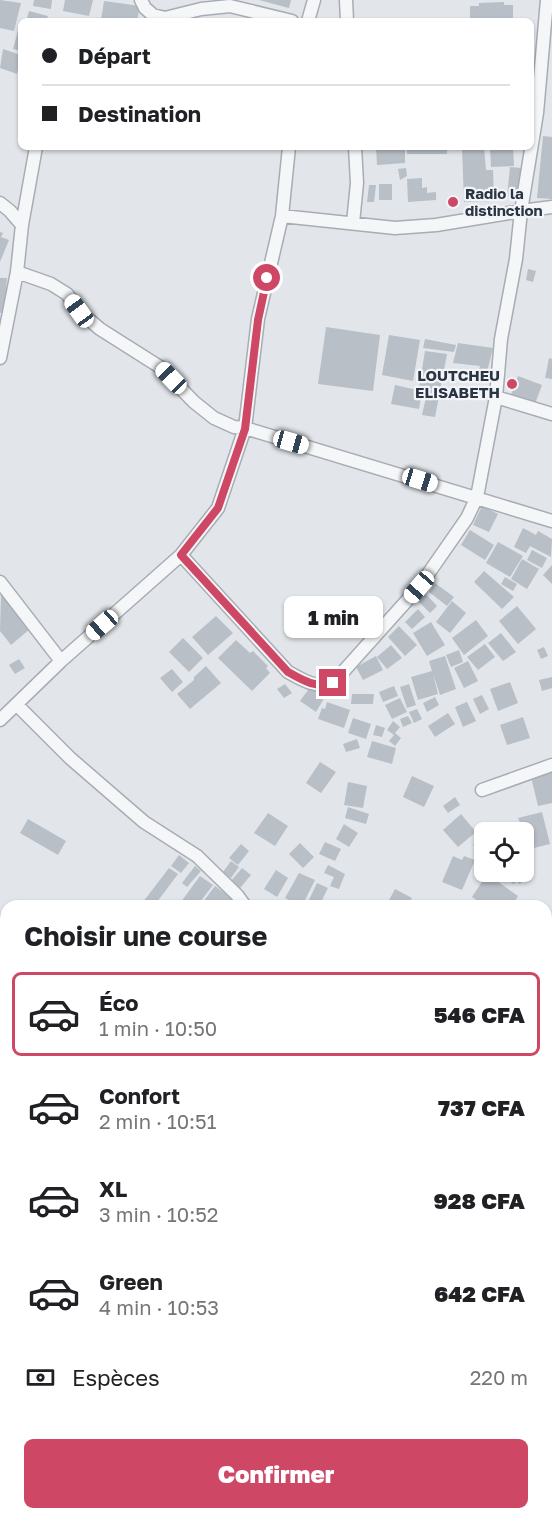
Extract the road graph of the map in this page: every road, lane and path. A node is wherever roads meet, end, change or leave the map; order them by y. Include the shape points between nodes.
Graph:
1 (141, 0) edge
2 (314, 0) edge
3 (346, 0) edge
4 (547, 0) edge
5 (165, 18) edge
6 (165, 18) edge
7 (280, 18) edge
8 (309, 18) edge
9 (347, 18) edge
10 (534, 131) edge
11 (35, 150) edge
12 (289, 150) edge
13 (355, 150) edge
14 (531, 150) edge
15 (0, 203) edge
16 (552, 207) edge
17 (521, 210) junction
18 (282, 216) junction
19 (353, 223) junction
20 (22, 225) junction
21 (17, 272) junction
22 (0, 358) edge
23 (496, 398) junction
24 (552, 414) edge
25 (245, 429) junction
26 (477, 497) junction
27 (552, 521) edge
28 (181, 555) junction
29 (0, 582) edge
30 (61, 661) junction
31 (17, 705) junction
32 (0, 720) edge
33 (552, 765) edge
34 (482, 790) dead end
35 (241, 900) edge

1 - 5 street via 153,15
2 - 8 street
3 - 9 street
4 - 10 street
6 - 7 street via 230,6
11 - 20 street
12 - 18 street
13 - 19 street
14 - 17 street
15 - 20 street
16 - 17 street
17 - 19 street via 436,225 395,228
17 - 23 street
18 - 19 street
18 - 25 street via 258,320
20 - 21 street
21 - 22 street
21 - 25 street via 67,294 100,329 160,367 214,418
23 - 24 street
23 - 26 street
25 - 26 street
25 - 28 street via 218,508
26 - 27 street
26 - 28 street via 419,587 333,683 321,687 288,672
28 - 30 street
29 - 30 street
30 - 31 street
31 - 32 street
31 - 35 street via 70,758 144,822 197,856
33 - 34 street

